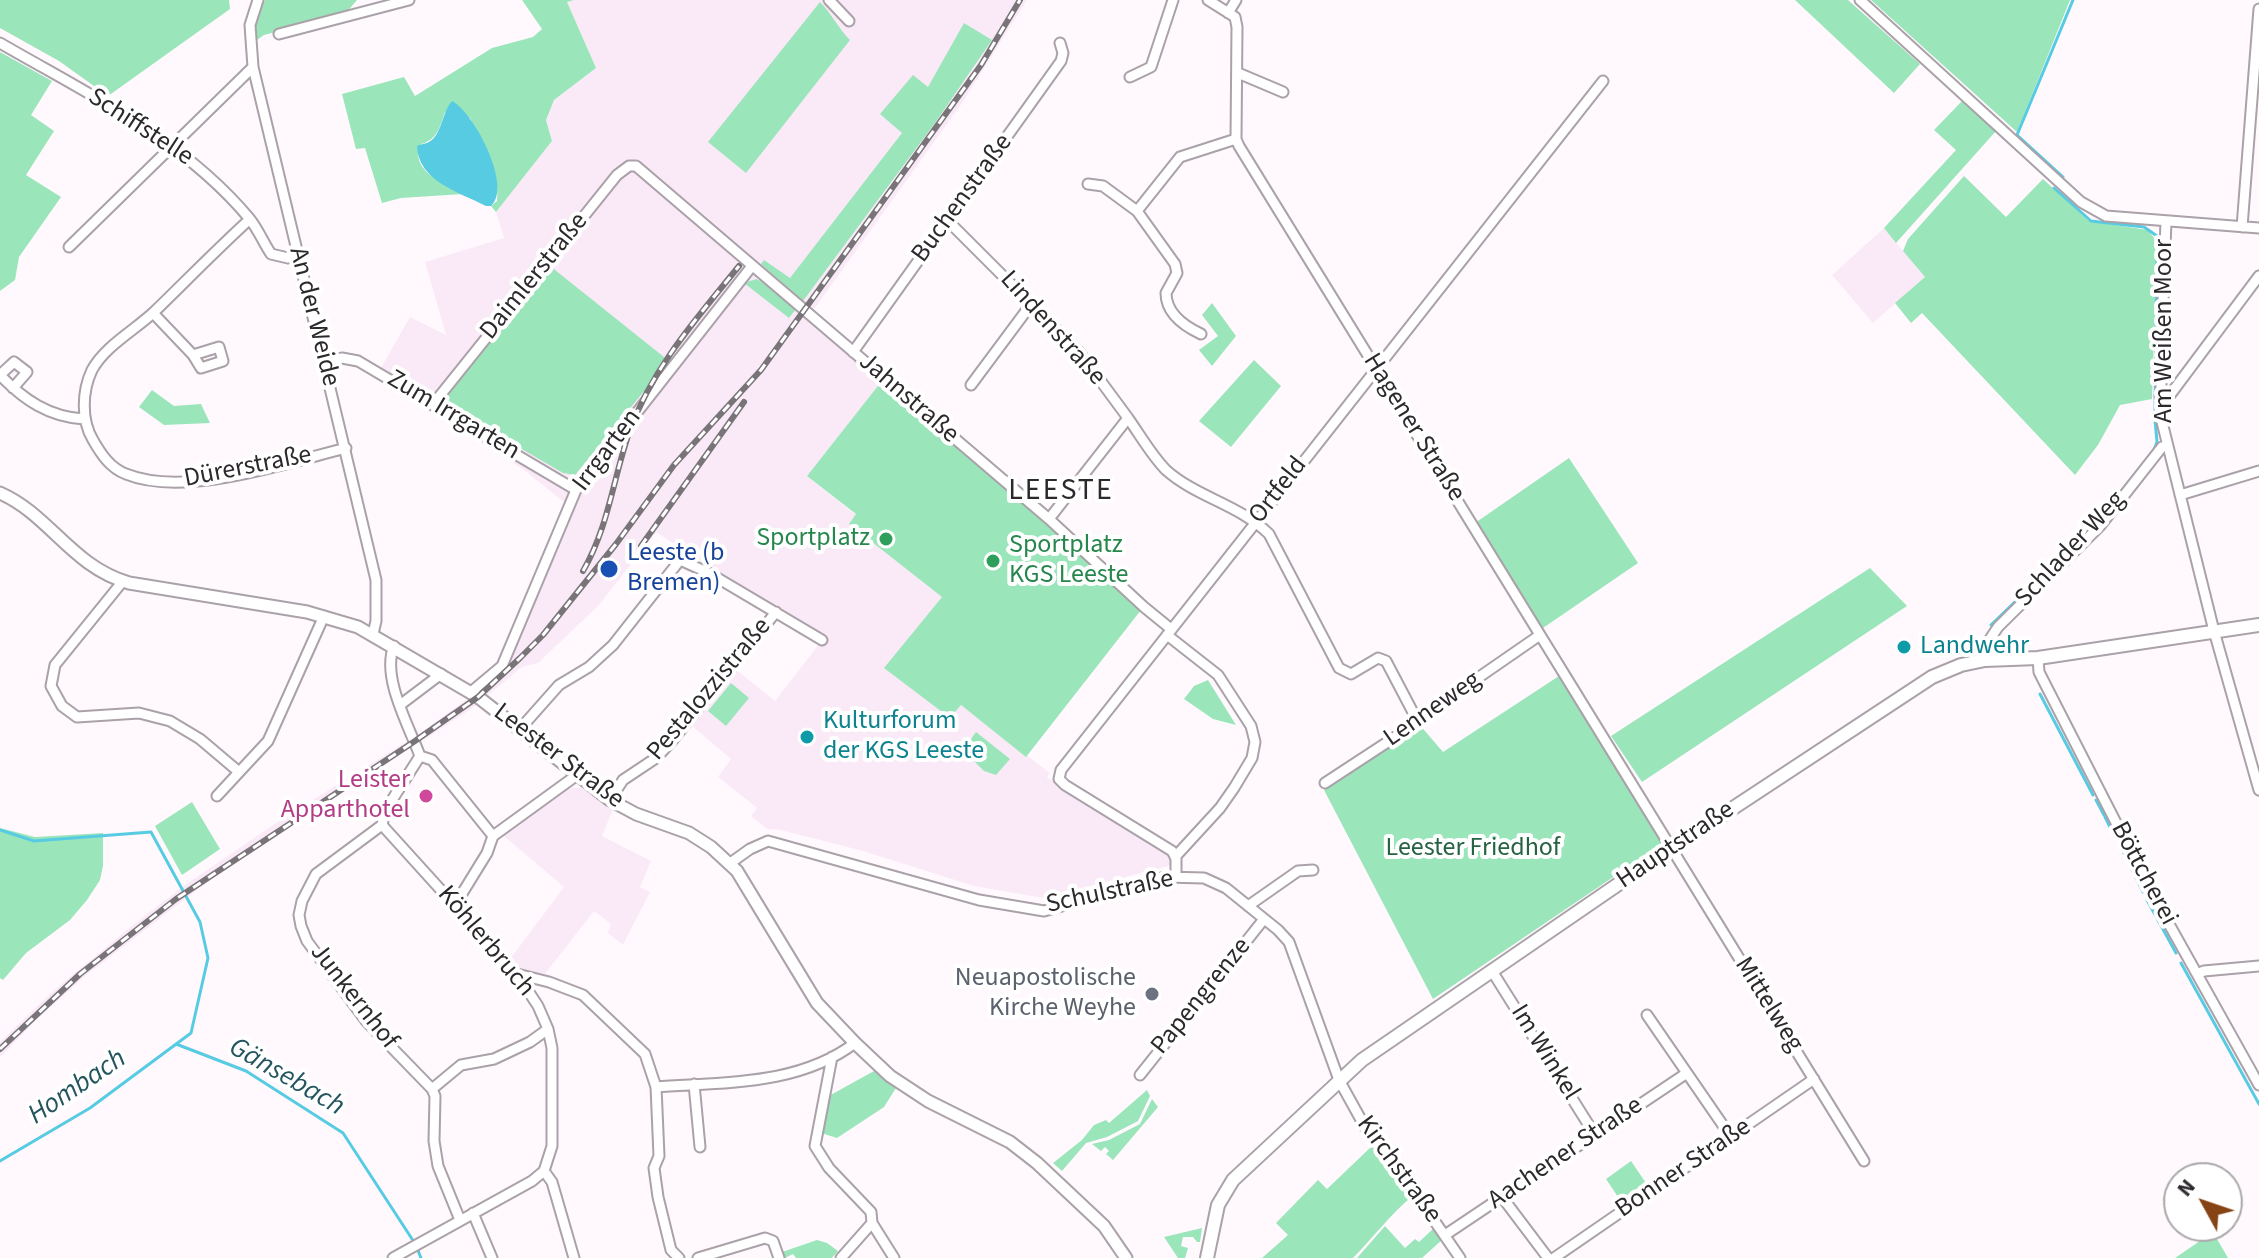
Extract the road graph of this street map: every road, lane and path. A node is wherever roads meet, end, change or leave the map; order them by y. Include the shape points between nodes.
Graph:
1 (258, 0) edge
2 (409, 0) edge
3 (829, 0) edge
4 (1173, 0) edge
5 (1208, 0) edge
6 (1236, 0) edge
7 (1860, 0) edge
8 (366, 5) edge
9 (2259, 9) edge
10 (1228, 13) junction
11 (849, 21) dead end
12 (279, 34) dead end
13 (0, 43) edge
14 (1060, 43) dead end
15 (253, 67) junction
16 (1238, 73) junction
17 (1130, 77) dead end
18 (1603, 81) dead end
19 (1283, 92) dead end
20 (1236, 139) junction
21 (172, 146) junction
22 (643, 171) joint
23 (1088, 184) dead end
24 (1137, 211) junction
25 (250, 219) junction
26 (948, 221) junction
27 (2166, 221) junction
28 (2242, 227) junction
29 (2259, 228) edge
30 (69, 247) dead end
31 (298, 256) junction
32 (752, 266) junction
33 (2259, 276) edge
34 (1032, 303) junction
35 (153, 313) junction
36 (1201, 334) dead end
37 (853, 352) junction
38 (193, 355) dead end
39 (325, 362) junction
40 (1376, 369) junction
41 (971, 385) dead end
42 (13, 388) dead end
43 (2160, 396) junction
44 (434, 403) junction
45 (1128, 418) junction
46 (84, 419) junction
47 (2167, 446) junction
48 (346, 448) junction
49 (2259, 471) edge
50 (576, 490) junction
51 (0, 493) edge
52 (2180, 495) junction
53 (1049, 519) junction
54 (1256, 521) junction
55 (123, 581) junction
56 (776, 612) junction
57 (324, 616) junction
58 (2259, 625) edge
59 (2214, 631) junction
60 (1169, 632) junction
61 (373, 634) junction
62 (1540, 635) junction
63 (822, 640) dead end
64 (394, 646) junction
65 (2038, 658) junction
66 (1985, 660) junction
67 (441, 674) junction
68 (471, 692) junction
69 (400, 705) junction
70 (1417, 720) junction
71 (520, 729) junction
72 (420, 756) junction
73 (239, 772) junction
74 (577, 775) junction
75 (1325, 783) dead end
76 (2259, 790) edge
77 (217, 796) dead end
78 (610, 800) junction
79 (382, 825) junction
80 (493, 836) junction
81 (1672, 848) junction
82 (1175, 857) junction
83 (729, 864) junction
84 (1313, 870) dead end
85 (1176, 876) junction
86 (455, 905) junction
87 (1248, 906) junction
88 (1264, 919) junction
89 (2259, 966) edge
90 (1492, 971) junction
91 (517, 974) junction
92 (2197, 974) junction
93 (1647, 1015) dead end
94 (548, 1029) junction
95 (551, 1041) junction
96 (530, 1042) junction
97 (855, 1043) junction
98 (832, 1057) junction
99 (1687, 1073) junction
100 (1140, 1075) dead end
101 (1814, 1079) junction
102 (1339, 1080) junction
103 (694, 1084) junction
104 (2259, 1085) edge
105 (656, 1087) junction
106 (432, 1089) junction
107 (1595, 1135) junction
108 (1731, 1137) junction
109 (700, 1147) dead end
110 (1864, 1161) dead end
111 (544, 1171) junction
112 (1502, 1197) junction
113 (473, 1213) junction
114 (460, 1220) junction
115 (872, 1223) junction
116 (1445, 1235) junction
117 (393, 1258) edge
118 (492, 1258) edge
119 (574, 1258) edge
120 (679, 1258) edge
121 (698, 1258) edge
122 (779, 1258) edge
123 (841, 1258) edge
124 (894, 1258) edge
125 (1126, 1258) edge
126 (1207, 1258) edge
127 (1460, 1258) edge
128 (1551, 1258) edge

1 - 15 street, An der Weide via 250,25
2 - 8 street
3 - 11 street
4 - 17 street via 1151,67
5 - 10 street
6 - 10 street
7 - 27 street, Am Weißen Moor via 2081,202 2106,216
8 - 12 street
9 - 28 street
10 - 16 street via 1237,27
13 - 21 street, Schiffstelle
14 - 26 street, Buchenstraße via 1061,61
15 - 21 street
15 - 31 street, An der Weide
16 - 19 street
16 - 20 street
18 - 40 street, Ortfeld
20 - 24 street via 1180,157
20 - 40 street, Hagener Straße
21 - 25 street, Schiffstelle
21 - 30 street
22 - 32 street, Jahnstraße
22 - 44 street, Daimlerstraße via 636,166 622,170
23 - 24 street via 1103,186
24 - 36 street via 1175,264 1177,273 1166,293 1171,310
25 - 31 street, Schiffstelle via 271,254
25 - 35 street
26 - 34 street, Lindenstraße
26 - 37 street, Buchenstraße
27 - 28 street
27 - 43 street, Am Weißen Moor
28 - 29 street
31 - 39 street, An der Weide
32 - 37 street, Jahnstraße
32 - 50 street, Irrgarten
33 - 43 street via 2170,395
34 - 41 street
34 - 45 street, Lindenstraße via 1080,353
35 - 38 street
35 - 46 street via 92,370
37 - 53 street, Jahnstraße
39 - 44 street, Zum Irrgarten via 358,361
39 - 48 street, An der Weide
40 - 54 street, Ortfeld
40 - 62 street, Hagener Straße
42 - 46 street via 36,407
43 - 47 street, Am Weißen Moor
44 - 50 street, Zum Irrgarten
45 - 53 street
45 - 54 street, Lindenstraße via 1165,469
46 - 48 street, Dürerstraße via 104,459 124,474 165,482 225,477
47 - 52 street, Am Weißen Moor
47 - 66 street, Schlader Weg via 2100,526 1998,627
48 - 61 street, An der Weide via 376,580
49 - 52 street
50 - 68 street, Irrgarten via 502,666
51 - 55 street, Leester Straße via 94,569
52 - 59 street, Am Weißen Moor
53 - 60 street, Jahnstraße
54 - 60 street, Ortfeld
54 - 70 street via 1269,534 1339,668 1351,674 1378,658 1386,661
55 - 57 street, Leester Straße
55 - 73 street via 55,665 51,686 62,706 77,717 139,713 170,721
56 - 63 street
56 - 71 street via 680,560 613,645 559,685
56 - 78 street, Pestalozzistraße via 672,741 623,780
57 - 61 street, Leester Straße
57 - 73 street via 268,741
58 - 59 main road, Hauptstraße
59 - 65 main road, Hauptstraße
59 - 76 street, Am Weißen Moor
60 - 82 street, Jahnstraße via 1218,675 1251,726 1255,742 1234,788
60 - 82 street, Ortfeld via 1059,779 1167,846
61 - 64 street, Leester Straße
62 - 70 street, Lenneweg
62 - 81 street, Hagener Straße
64 - 67 street, Leester Straße
64 - 69 street via 390,660
65 - 66 main road, Hauptstraße
65 - 92 street, Böttcherei via 2039,672
66 - 81 main road, Hauptstraße via 1932,677
67 - 68 street, Leester Straße
67 - 69 street
68 - 71 street, Leester Straße
69 - 72 street
70 - 75 street, Lenneweg
71 - 74 street, Leester Straße
72 - 79 street, Junkernhof via 385,811
72 - 80 street via 432,760
73 - 77 street
74 - 78 street, Leester Straße
74 - 80 street
78 - 83 street, Leester Straße via 689,833
79 - 86 street, Köhlerbruch
79 - 106 street, Junkernhof via 316,874 302,901 301,926 366,1021
80 - 86 street
81 - 90 main road, Hauptstraße
81 - 101 street, Mittelweg
82 - 85 street
83 - 85 street, Schulstraße via 768,841 979,900 1044,911
83 - 97 street, Leester Straße via 806,987
84 - 87 street via 1298,871
85 - 87 street, Schulstraße via 1217,883
86 - 91 street, Köhlerbruch
87 - 88 street, Schulstraße
88 - 100 street, Papengrenze
88 - 102 street, Schulstraße via 1289,942
89 - 92 street
90 - 102 main road, Hauptstraße
90 - 107 street, Im Winkel
91 - 94 street, Köhlerbruch
91 - 105 street via 583,995 645,1054
92 - 104 street, Böttcherei
93 - 99 street
94 - 95 street, Köhlerbruch
94 - 96 street
95 - 96 street
95 - 111 street, Köhlerbruch via 552,1146
96 - 106 street via 494,1059 461,1065
97 - 98 street
97 - 125 street, Leester Straße via 890,1076 1010,1142 1037,1163 1104,1226
98 - 103 street via 782,1076
98 - 115 street via 815,1146 871,1212
99 - 107 street, Aachener Straße
99 - 108 street
101 - 108 street, Bonner Straße
101 - 110 street, Mittelweg
102 - 116 street, Kirchstraße via 1370,1136
102 - 126 main road, Hauptstraße via 1233,1180 1218,1205
103 - 105 street
103 - 109 street
105 - 120 street via 659,1156 654,1168 671,1250
106 - 114 street via 438,1166
107 - 112 street, Aachener Straße
108 - 128 street, Bonner Straße
111 - 113 street
111 - 119 street
112 - 116 street, Aachener Straße
112 - 128 street, Bonner Straße
113 - 114 street
113 - 118 street
114 - 117 street
115 - 123 street
115 - 124 street
116 - 127 street, Kirchstraße
121 - 122 street via 765,1238 773,1241

